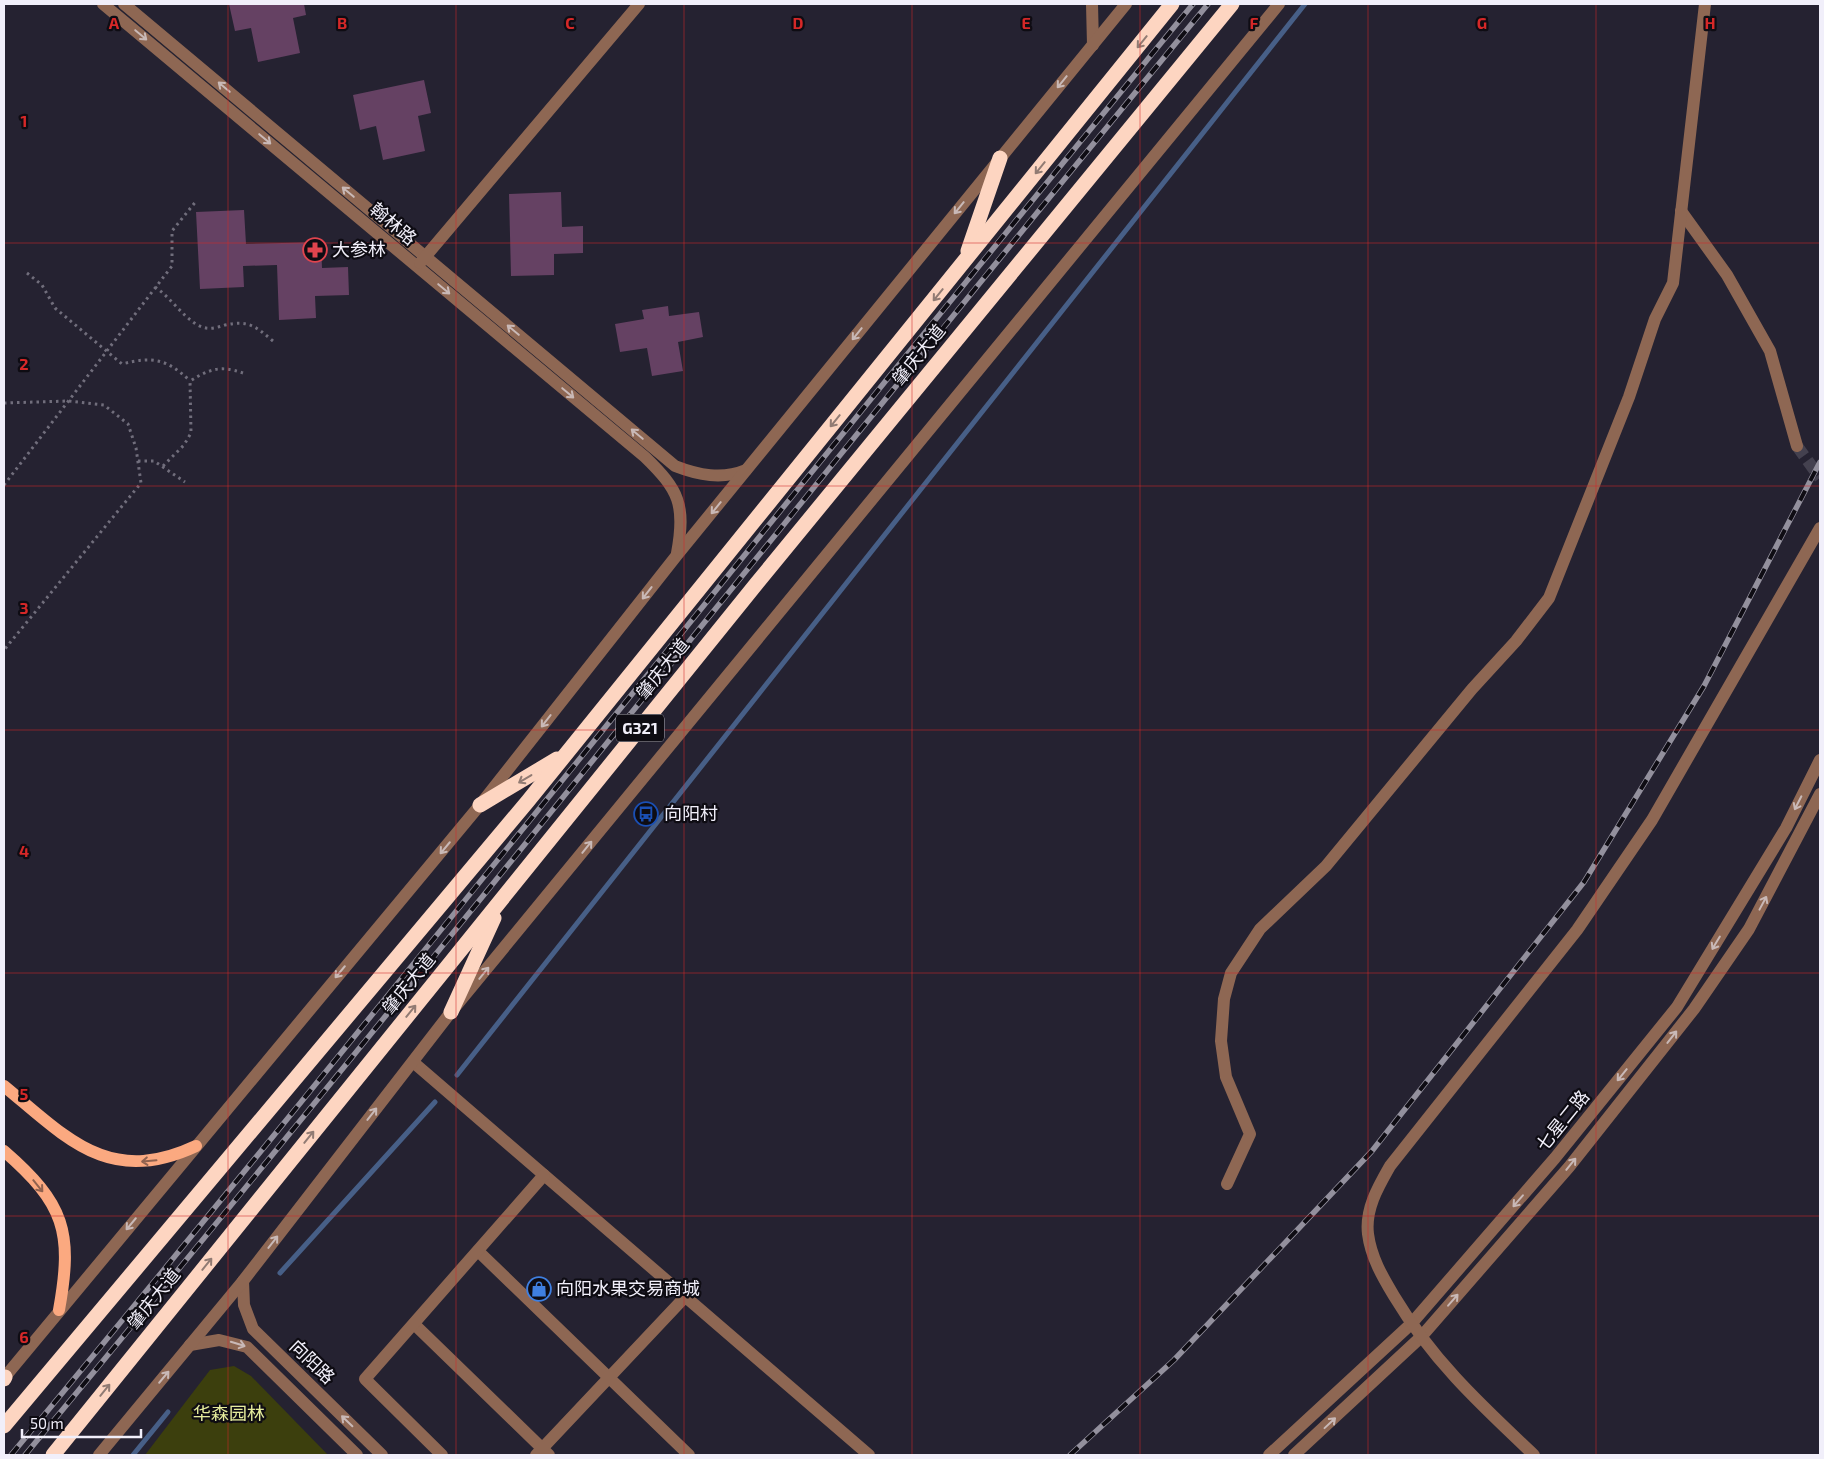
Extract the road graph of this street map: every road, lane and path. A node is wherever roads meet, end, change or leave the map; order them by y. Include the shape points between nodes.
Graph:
1 (103, 4) edge
2 (124, 4) edge
3 (639, 4) edge
4 (1092, 4) edge
5 (1126, 4) edge
6 (1172, 4) edge
7 (1232, 4) edge
8 (1279, 4) edge
9 (1705, 4) edge
10 (1093, 45) junction
11 (1000, 158) junction
12 (197, 200) dead end
13 (1681, 211) junction
14 (421, 262) junction
15 (964, 262) junction
16 (26, 273) dead end
17 (155, 287) junction
18 (273, 341) dead end
19 (106, 351) junction
20 (242, 373) dead end
21 (190, 381) junction
22 (68, 401) junction
23 (4, 403) edge
24 (1798, 446) tunnel mouth
25 (138, 461) junction
26 (163, 466) junction
27 (746, 470) junction
28 (185, 482) dead end
29 (4, 485) edge
30 (1820, 528) edge
31 (677, 555) junction
32 (4, 650) edge
33 (566, 754) junction
34 (1820, 760) edge
35 (1820, 794) edge
36 (480, 804) junction
37 (502, 898) junction
38 (452, 1012) junction
39 (413, 1062) junction
40 (4, 1086) edge
41 (196, 1146) junction
42 (4, 1152) edge
43 (544, 1175) junction
44 (1227, 1184) dead end
45 (478, 1251) junction
46 (243, 1281) junction
47 (685, 1297) junction
48 (59, 1310) junction
49 (414, 1324) junction
50 (1411, 1324) junction
51 (1421, 1337) junction
52 (190, 1345) junction
53 (4, 1378) edge
54 (609, 1378) junction
55 (4, 1426) edge
56 (542, 1453) edge
57 (52, 1455) edge
58 (100, 1455) edge
59 (357, 1455) edge
60 (382, 1455) edge
61 (442, 1455) edge
62 (689, 1455) edge
63 (869, 1455) edge
64 (1269, 1455) edge
65 (1294, 1455) edge
66 (1534, 1455) edge

1 -> 14 street, 翰林路
14 -> 2 street, 翰林路
3 - 14 street
4 - 10 street
5 - 10 street
6 -> 15 highway, 肇庆大道 / G321
7 - 37 highway, 肇庆大道 / G321
38 -> 8 street
9 - 13 street
10 -> 11 street
11 - 15 highway
11 -> 27 street
12 - 17 path via 172,231 172,266
13 - 24 street via 1727,275 1770,351
13 - 44 street via 1673,282 1654,319 1629,397 1549,598 1326,866 1260,929 1232,973 1224,999 1221,1041 1226,1077 1250,1134
27 -> 14 street, 翰林路 via 708,476 675,466
14 -> 31 street, 翰林路 via 670,482 680,506 682,529
15 -> 33 highway, 肇庆大道 / G321
16 - 19 path via 42,284 55,308
17 - 18 path via 177,305 185,317 205,328 240,322 254,325
17 - 19 path
19 - 21 path via 122,364 143,359 160,360
19 - 22 path
20 - 21 path via 226,368 204,372
21 - 26 path via 191,433
22 - 23 path
22 - 25 path via 104,405 128,424
22 - 29 path
25 - 26 path via 154,461
25 - 32 path via 141,483
26 - 28 path
27 -> 31 street
30 - 50 street via 1652,820 1576,930 1390,1166 1377,1190 1369,1210 1371,1251
31 -> 36 street
33 -> 36 highway
33 - 55 highway, 肇庆大道 / G321
34 -> 50 street, 七星二路 via 1786,828 1677,1007 1555,1158
51 -> 35 street, 七星二路 via 1569,1167 1694,1009 1749,929
36 -> 41 street
37 - 38 highway
57 -> 37 highway, 肇庆大道 / G321
38 - 39 street
39 - 43 street
46 -> 39 street
41 -> 40 main road via 156,1160 108,1159 76,1144
41 -> 48 street
42 -> 48 main road via 38,1185 59,1219 67,1258
43 - 45 street
43 - 47 street
45 - 49 street
45 - 54 street
46 - 52 street
60 -> 46 street, 向阳路 via 253,1329 244,1305
47 - 54 street
47 - 63 street
48 - 53 street
49 - 56 street
49 - 61 street via 365,1379
50 - 51 street
50 - 64 street, 七星二路
65 -> 51 street, 七星二路
51 - 66 street via 1433,1355 1472,1396
58 -> 52 street
52 -> 59 street, 向阳路 via 219,1340 247,1347
54 - 56 street
54 - 62 street

